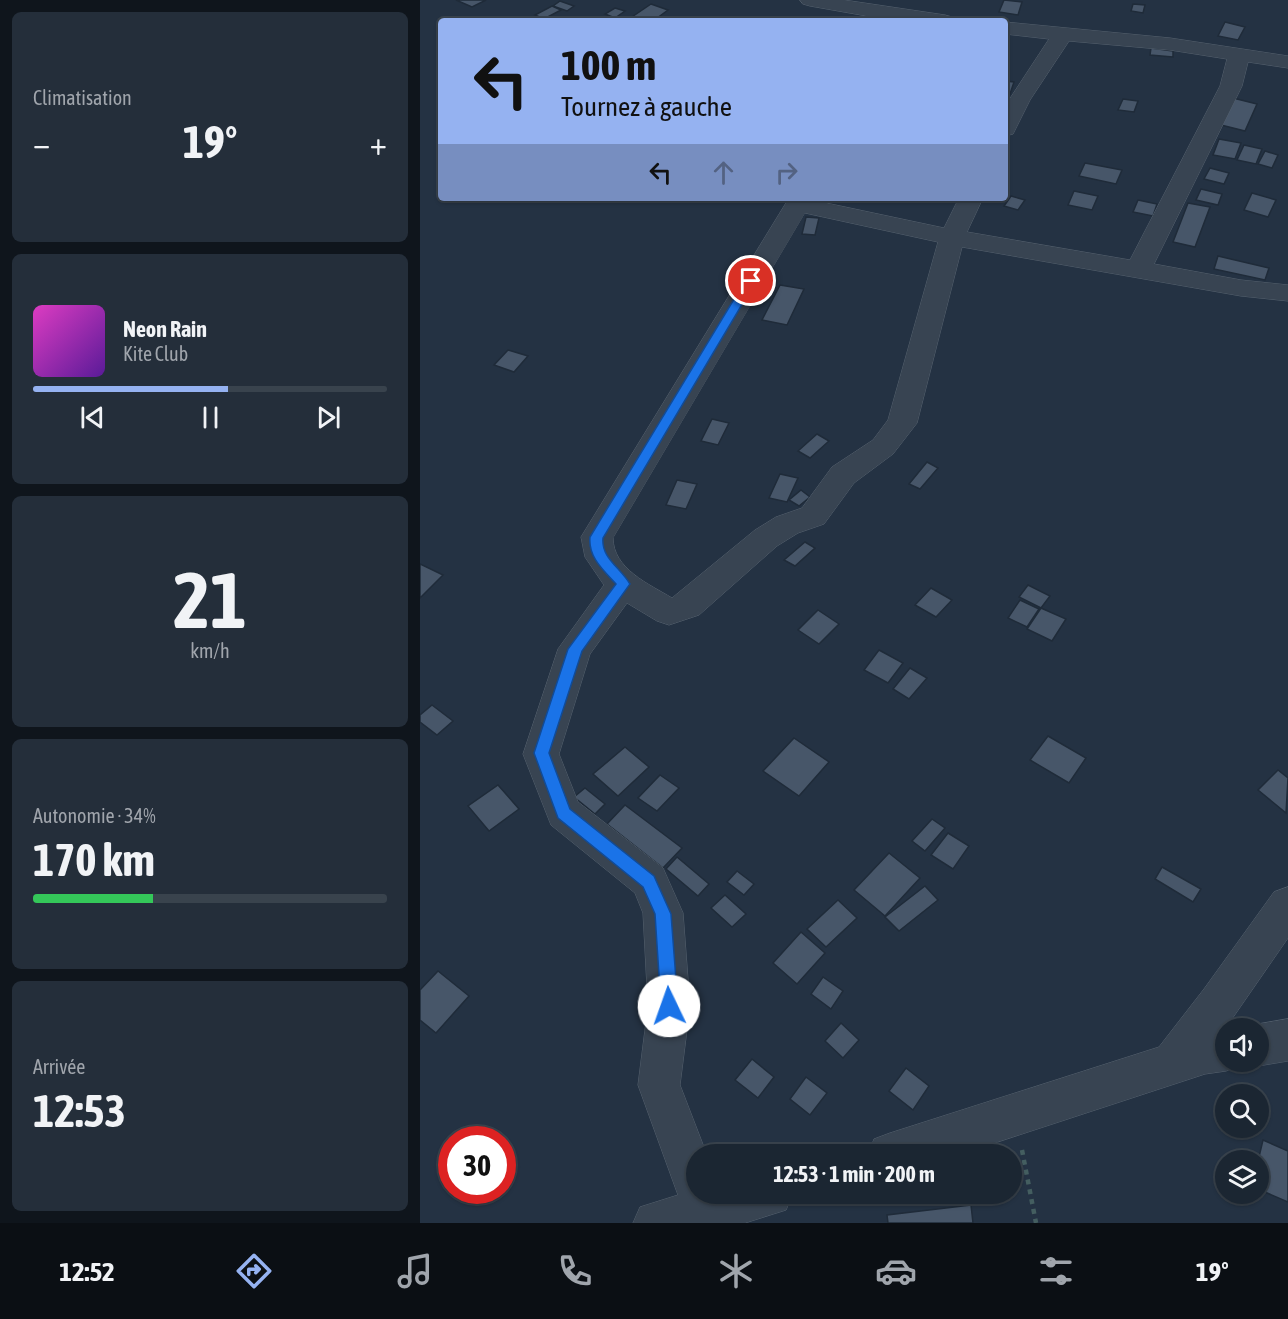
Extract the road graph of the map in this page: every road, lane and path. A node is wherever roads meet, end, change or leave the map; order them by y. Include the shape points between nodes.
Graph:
1 (810, 0) edge
2 (873, 16) edge
3 (902, 18) edge
4 (1008, 28) edge
5 (1063, 33) junction
6 (1239, 56) junction
7 (1288, 62) edge
8 (1008, 123) edge
9 (800, 201) edge
10 (970, 201) edge
11 (952, 237) junction
12 (1138, 269) junction
13 (1288, 293) edge
14 (623, 584) junction
15 (1288, 905) edge
16 (1288, 1040) edge
17 (1269, 1043) edge
18 (1215, 1052) edge
19 (1172, 1064) junction
20 (1014, 1115) junction
21 (924, 1144) edge
22 (686, 1157) edge
23 (701, 1204) edge
24 (656, 1223) edge
25 (1036, 1223) edge

1 - 2 street
2 - 3 street
4 - 5 street
5 - 6 street
5 - 8 street
6 - 7 street
6 - 12 street via 1231,86
9 - 11 street
9 - 14 street via 597,537 600,557
10 - 11 street
11 - 12 street
11 - 14 street via 902,423 883,447 843,475 813,516 766,538 687,606 669,612
12 - 13 street
14 - 22 street via 575,649 542,753 564,813 648,881 663,914 669,1006 659,1085
15 - 19 street
16 - 17 street
18 - 19 street
19 - 20 street
20 - 21 street
20 - 25 path
23 - 24 street

